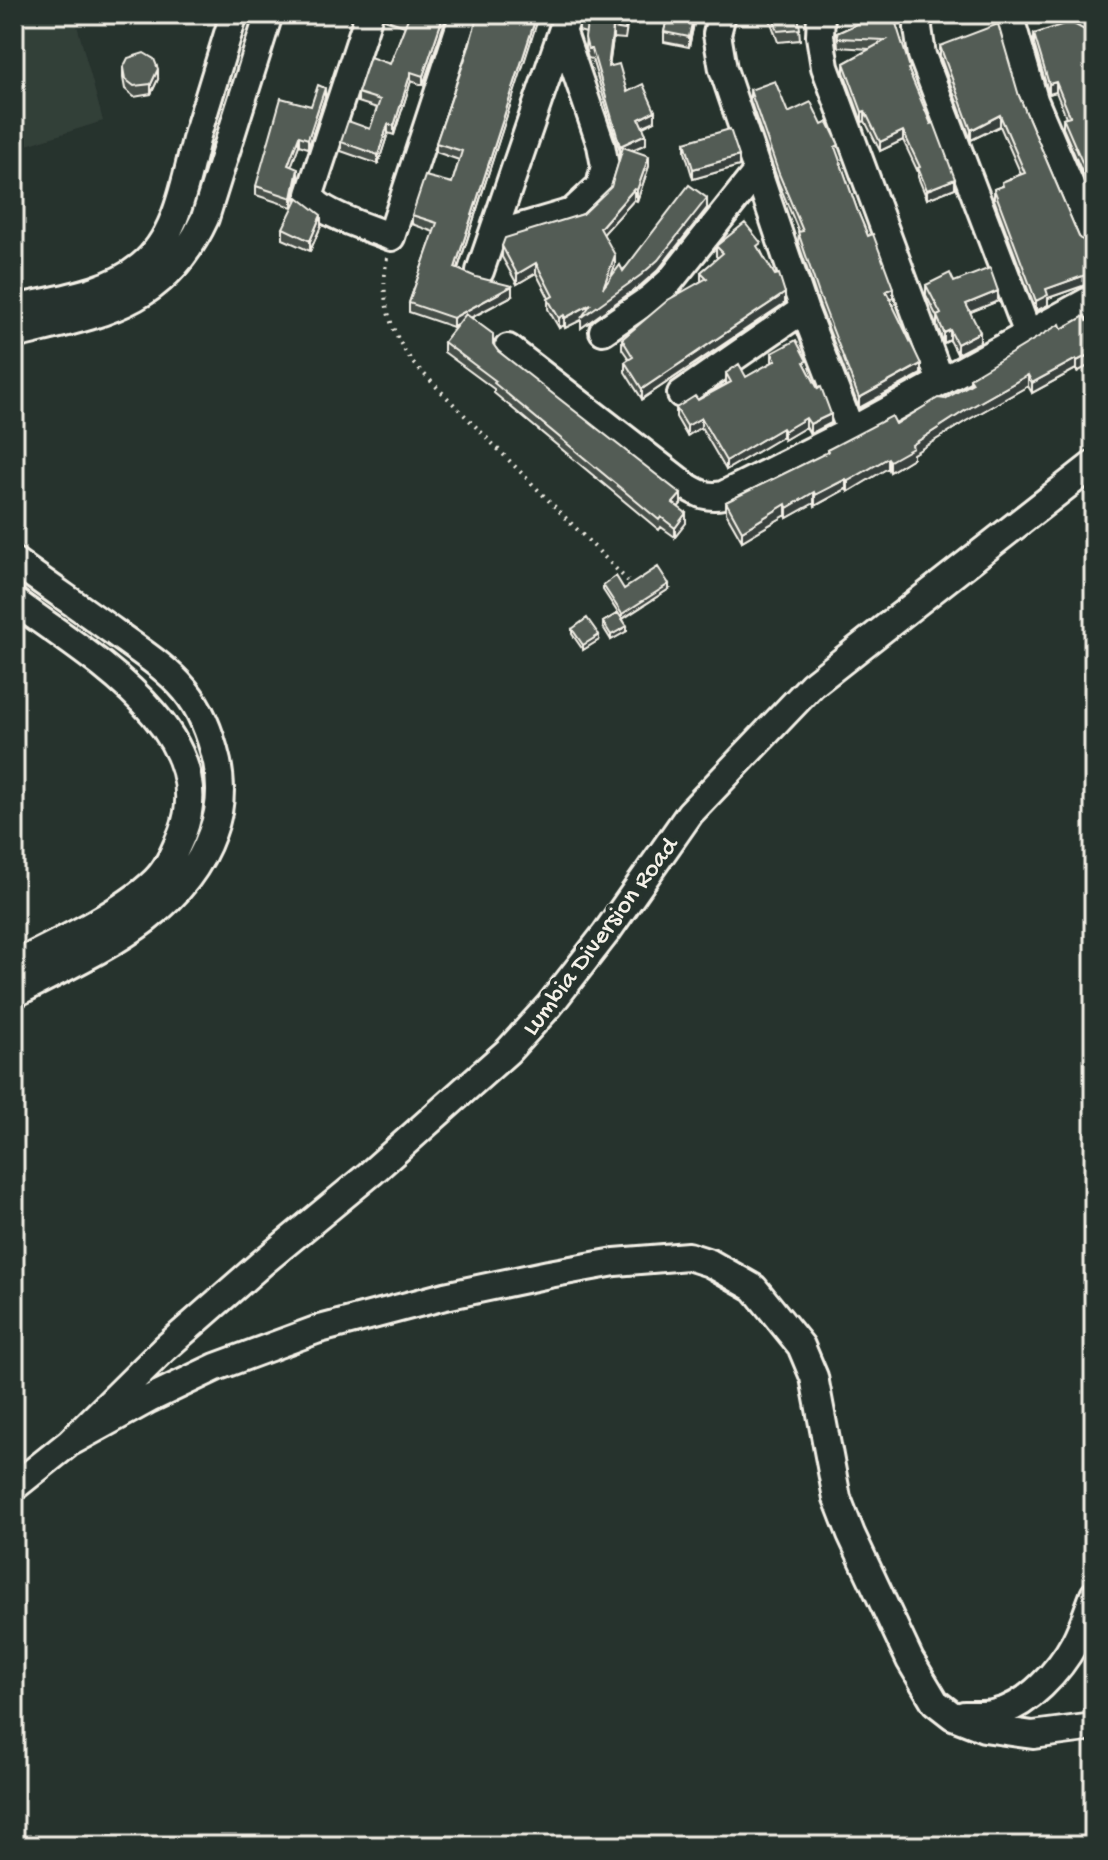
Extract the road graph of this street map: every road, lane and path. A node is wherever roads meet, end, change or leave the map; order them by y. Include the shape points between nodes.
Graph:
1 (234, 14) edge
2 (269, 14) edge
3 (369, 14) edge
4 (464, 14) edge
5 (722, 14) edge
6 (821, 14) edge
7 (919, 14) edge
8 (1009, 14) edge
9 (1069, 14) edge
10 (566, 24) edge
11 (1094, 24) edge
12 (198, 135) junction
13 (228, 142) junction
14 (756, 173) junction
15 (494, 235) junction
16 (391, 237) junction
17 (1094, 241) edge
18 (480, 271) dead end
19 (1094, 298) edge
20 (14, 309) edge
21 (804, 309) junction
22 (603, 331) dead end
23 (1028, 334) junction
24 (14, 335) edge
25 (508, 348) dead end
26 (941, 382) junction
27 (681, 394) dead end
28 (851, 431) junction
29 (1094, 464) edge
30 (14, 561) edge
31 (628, 581) dead end
32 (14, 601) edge
33 (14, 965) edge
34 (14, 994) edge
35 (69, 1443) junction
36 (14, 1487) edge
37 (1094, 1595) edge
38 (953, 1716) junction
39 (1094, 1727) edge

1 - 12 street
2 - 13 street
3 - 16 street via 310,194 323,209
4 - 16 street
5 - 14 street via 718,51
6 - 26 street via 825,67
7 - 23 street via 922,55
8 - 17 street via 1034,100
9 - 11 street
10 - 15 street
10 - 15 street via 601,145 605,166 600,186 572,212
12 - 13 street
12 - 20 street via 178,205 154,254 141,267 96,289
13 - 24 street via 195,240 154,285 111,311
14 - 21 street
14 - 22 street via 670,281
15 - 18 street
16 - 31 path via 383,301 405,353
19 - 23 street
21 - 27 street
21 - 28 street
23 - 26 street
25 - 28 street via 700,495 723,495
26 - 28 street
29 - 35 street, Lumbia Diversion Road via 812,685 690,813 606,933 508,1051 164,1349
30 - 34 street via 161,665 185,690 212,743 221,782 217,822 203,859 181,889 119,938
32 - 33 street via 150,707 179,751 190,798 187,820 158,878 121,906
35 - 36 street
35 - 38 street via 216,1367 316,1330 549,1274 688,1256 754,1288 801,1346 814,1377 837,1498 851,1534 923,1685
37 - 38 street via 1075,1641 1038,1687 996,1714
38 - 39 street via 984,1728 1033,1735

